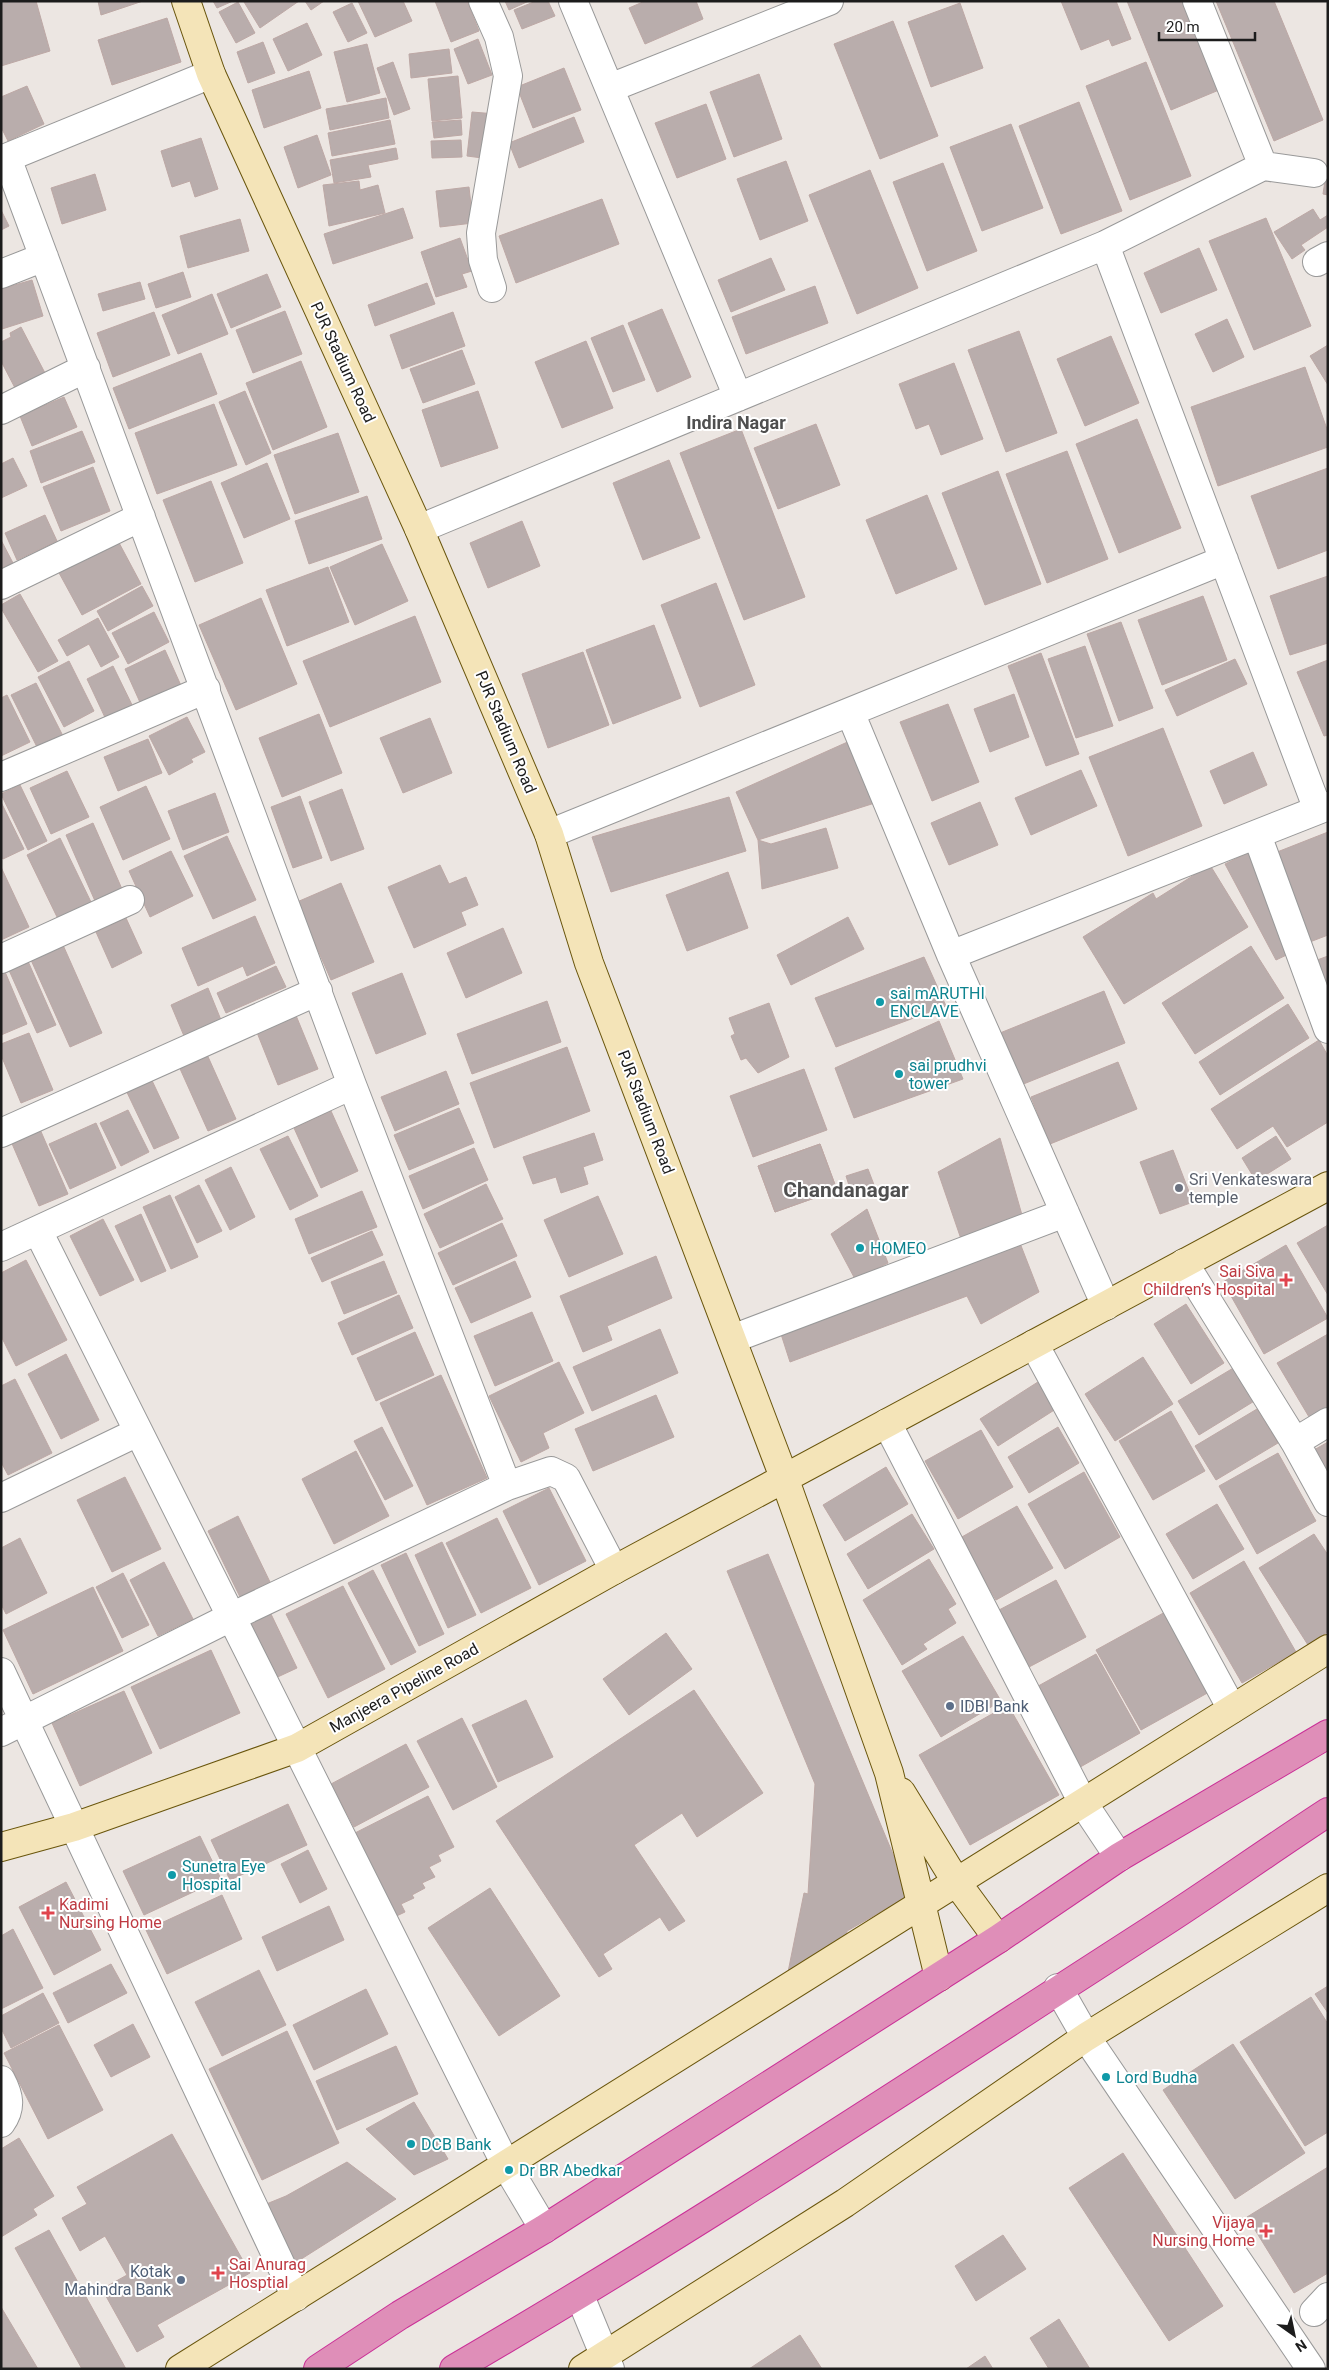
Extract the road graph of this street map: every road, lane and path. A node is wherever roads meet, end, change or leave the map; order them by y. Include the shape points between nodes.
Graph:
1 (186, 1) edge
2 (483, 1) edge
3 (573, 1) edge
4 (1197, 1) edge
5 (827, 2) edge
6 (211, 74) junction
7 (610, 88) junction
8 (4, 159) edge
9 (1263, 166) junction
10 (1314, 173) dead end
11 (1105, 245) junction
12 (44, 257) junction
13 (1, 274) edge
14 (492, 288) dead end
15 (86, 368) junction
16 (738, 397) junction
17 (1, 410) edge
18 (141, 517) junction
19 (419, 529) junction
20 (1224, 560) junction
21 (1, 585) edge
22 (206, 689) junction
23 (850, 712) junction
24 (1, 777) edge
25 (1323, 808) edge
26 (549, 834) junction
27 (1257, 835) junction
28 (130, 900) dead end
29 (951, 955) junction
30 (1, 959) edge
31 (318, 991) junction
32 (1328, 1029) edge
33 (352, 1085) junction
34 (1, 1133) edge
35 (1328, 1186) edge
36 (1065, 1213) junction
37 (38, 1231) junction
38 (1, 1247) edge
39 (1184, 1263) junction
40 (1106, 1306) junction
41 (732, 1339) junction
42 (1034, 1344) junction
43 (1328, 1422) edge
44 (887, 1423) junction
45 (138, 1432) junction
46 (1295, 1442) junction
47 (785, 1480) junction
48 (507, 1486) junction
49 (1, 1498) edge
50 (1328, 1502) edge
51 (614, 1570) junction
52 (231, 1617) junction
53 (1328, 1649) edge
54 (1, 1672) edge
55 (1232, 1710) junction
56 (13, 1726) edge
57 (1328, 1734) edge
58 (297, 1748) junction
59 (889, 1773) junction
60 (1083, 1803) junction
61 (1328, 1812) edge
62 (74, 1827) junction
63 (1, 1847) edge
64 (1120, 1857) junction
65 (957, 1883) junction
66 (1328, 1888) edge
67 (920, 1905) junction
68 (998, 1939) junction
69 (939, 1977) junction
70 (1058, 1988) junction
71 (1086, 2037) junction
72 (1, 2080) edge
73 (1, 2123) edge
74 (506, 2165) junction
75 (544, 2229) junction
76 (580, 2296) junction
77 (296, 2297) junction
78 (599, 2364) edge
79 (180, 2369) edge
80 (318, 2369) edge
81 (454, 2369) edge
82 (1311, 2369) edge

1 - 6 street, PJR Stadium Road
2 - 14 street via 499,37 508,76 481,233 483,260
3 - 7 street
4 - 9 street
5 - 7 street
6 - 8 street
6 - 19 street, PJR Stadium Road
7 - 16 street
8 - 12 street
9 - 10 street
9 - 11 street
11 - 16 street
11 - 20 street
12 - 13 street
12 - 15 street
15 - 17 street
15 - 18 street
16 - 19 street
18 - 21 street
18 - 22 street
19 - 26 street, PJR Stadium Road
20 - 23 street
20 - 25 street
22 - 24 street
22 - 31 street
23 - 26 street
23 - 29 street
25 - 27 street
26 - 41 street, PJR Stadium Road via 589,963
27 - 29 street
27 - 32 street
28 - 30 street
29 - 36 street
31 - 33 street
31 - 34 street
33 - 37 street
33 - 48 street
35 - 39 street, Manjeera Pipeline Road
36 - 40 street
36 - 41 street
37 - 38 street
37 - 45 street
39 - 40 street, Manjeera Pipeline Road
39 - 46 street
40 - 42 street, Manjeera Pipeline Road
41 - 47 street, PJR Stadium Road
42 - 44 street, Manjeera Pipeline Road
42 - 55 street
43 - 46 street
44 - 47 street, Manjeera Pipeline Road
44 - 60 street
45 - 49 street
45 - 52 street
46 - 50 street
47 - 51 street, Manjeera Pipeline Road
47 - 59 street, PJR Stadium Road
48 - 51 street via 551,1471 566,1478
48 - 52 street
51 - 58 street, Manjeera Pipeline Road
52 - 56 street
52 - 58 street
53 - 55 street
54 - 56 street
55 - 60 street
56 - 62 street
57 - 64 highway
58 - 62 street, Manjeera Pipeline Road
58 - 74 street
59 - 65 street
59 - 67 street
60 - 64 street
60 - 65 street
61 - 70 highway via 1152,1930
62 - 63 street, Manjeera Pipeline Road
62 - 77 street
64 - 68 highway
65 - 67 street
65 - 68 street
66 - 71 street
67 - 69 street
67 - 74 street
68 - 69 highway
69 - 75 highway
70 - 71 street
70 - 76 highway
71 - 78 street via 845,2203
71 - 82 street
72 - 73 street via 9,2094 9,2107
74 - 75 street
74 - 77 street
75 - 80 highway
76 - 78 street
76 - 81 highway
77 - 79 street

